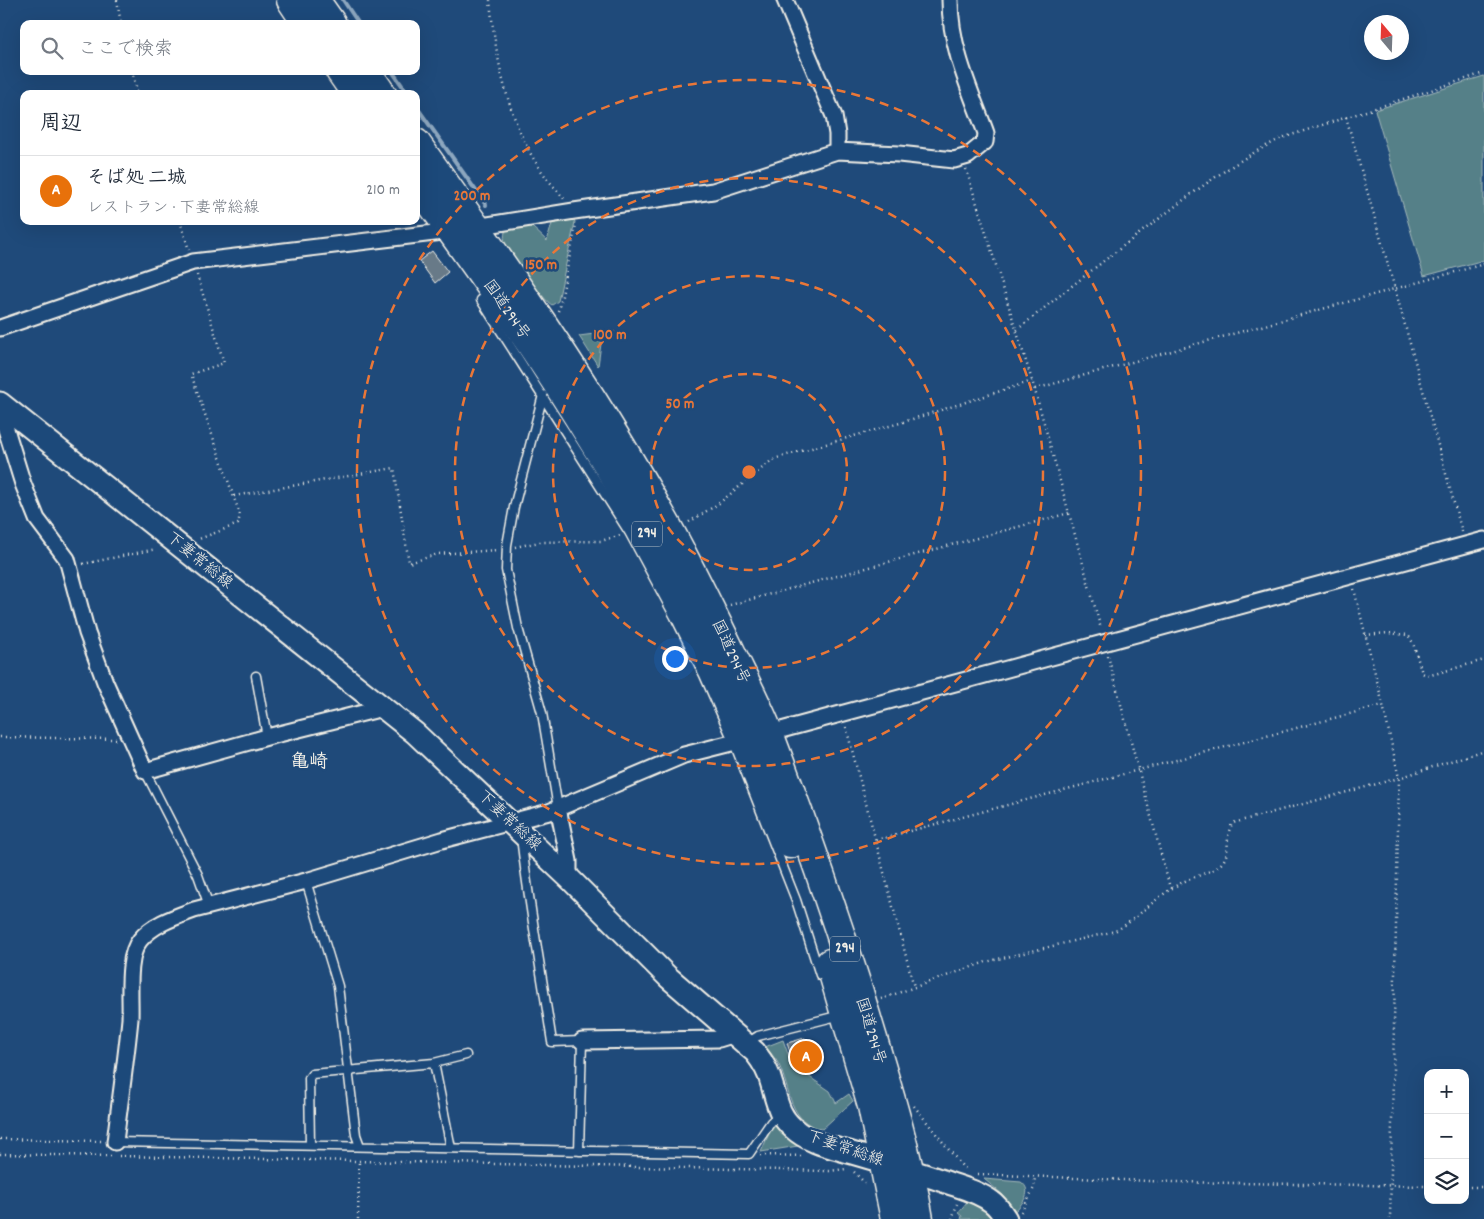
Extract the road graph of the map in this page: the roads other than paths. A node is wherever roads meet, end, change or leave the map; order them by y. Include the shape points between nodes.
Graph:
1 (291, 0) edge
2 (315, 0) edge
3 (785, 0) edge
4 (950, 0) edge
5 (304, 20) edge
6 (329, 20) edge
7 (343, 75) edge
8 (369, 75) edge
9 (353, 90) edge
10 (379, 90) edge
11 (420, 149) edge
12 (837, 151) junction
13 (420, 186) edge
14 (464, 229) junction
15 (494, 292) junction
16 (0, 328) edge
17 (543, 395) junction
18 (3, 406) edge
19 (1484, 540) edge
20 (256, 676) dead end
21 (383, 708) junction
22 (267, 737) junction
23 (750, 738) junction
24 (145, 771) junction
25 (558, 808) junction
26 (518, 829) junction
27 (569, 878) junction
28 (306, 881) junction
29 (209, 906) junction
30 (822, 981) dead end
31 (836, 1013) junction
32 (741, 1039) junction
33 (582, 1042) junction
34 (466, 1055) dead end
35 (434, 1063) junction
36 (348, 1071) junction
37 (781, 1113) junction
38 (115, 1142) joint
39 (310, 1145) junction
40 (360, 1146) junction
41 (451, 1148) junction
42 (579, 1151) junction
43 (896, 1166) junction
44 (1013, 1217) edge
45 (895, 1219) edge
46 (919, 1219) edge

1 - 5 highway
2 - 6 highway
3 - 12 street via 834,116
4 - 12 street via 957,53 987,139 980,148 954,160
7 - 9 highway
8 - 10 highway
11 - 14 highway, 国道294号 / 294
12 - 14 street via 713,191
13 - 14 highway, 国道294号 / 294
14 - 15 highway, 国道294号 / 294
14 - 16 street via 194,262
14 - 23 highway, 国道294号 / 294 via 589,396 648,492 702,592
15 - 17 lane via 481,300
15 - 23 highway, 国道294号 / 294 via 577,415 643,526
17 - 23 lane via 630,532 684,634
17 - 25 lane via 514,507 506,570 518,628 542,713
18 - 21 main road, 下妻常総線
18 - 24 street via 8,439 36,519 67,559 90,642
19 - 23 street
20 - 22 lane
21 - 22 street
21 - 26 main road, 下妻常総線
22 - 24 street
23 - 25 street via 684,755
23 - 30 lane
23 - 31 highway, 国道294号 / 294 via 824,941
23 - 43 highway, 国道294号 / 294 via 841,934 891,1099
24 - 29 lane via 198,875
25 - 26 street
25 - 27 street
26 - 27 main road, 下妻常総線
26 - 28 street via 442,840
26 - 33 lane via 552,1042
27 - 32 main road, 下妻常総線 via 668,977
28 - 29 street
28 - 36 lane via 338,986
29 - 38 street via 162,923 149,931 135,949
31 - 32 lane
31 - 43 highway, 国道294号 / 294
32 - 33 street
32 - 37 main road, 下妻常総線 via 764,1064
33 - 42 lane
34 - 35 lane
35 - 36 lane
35 - 41 lane
36 - 39 lane via 312,1074 309,1078
36 - 40 lane
37 - 42 lane via 749,1154
37 - 43 main road, 下妻常総線 via 786,1122 804,1136
38 - 39 lane
39 - 40 lane
40 - 41 lane
41 - 42 lane
43 - 44 main road, 下妻常総線 via 984,1197
43 - 45 highway, 国道294号 / 294
43 - 46 highway, 国道294号 / 294

